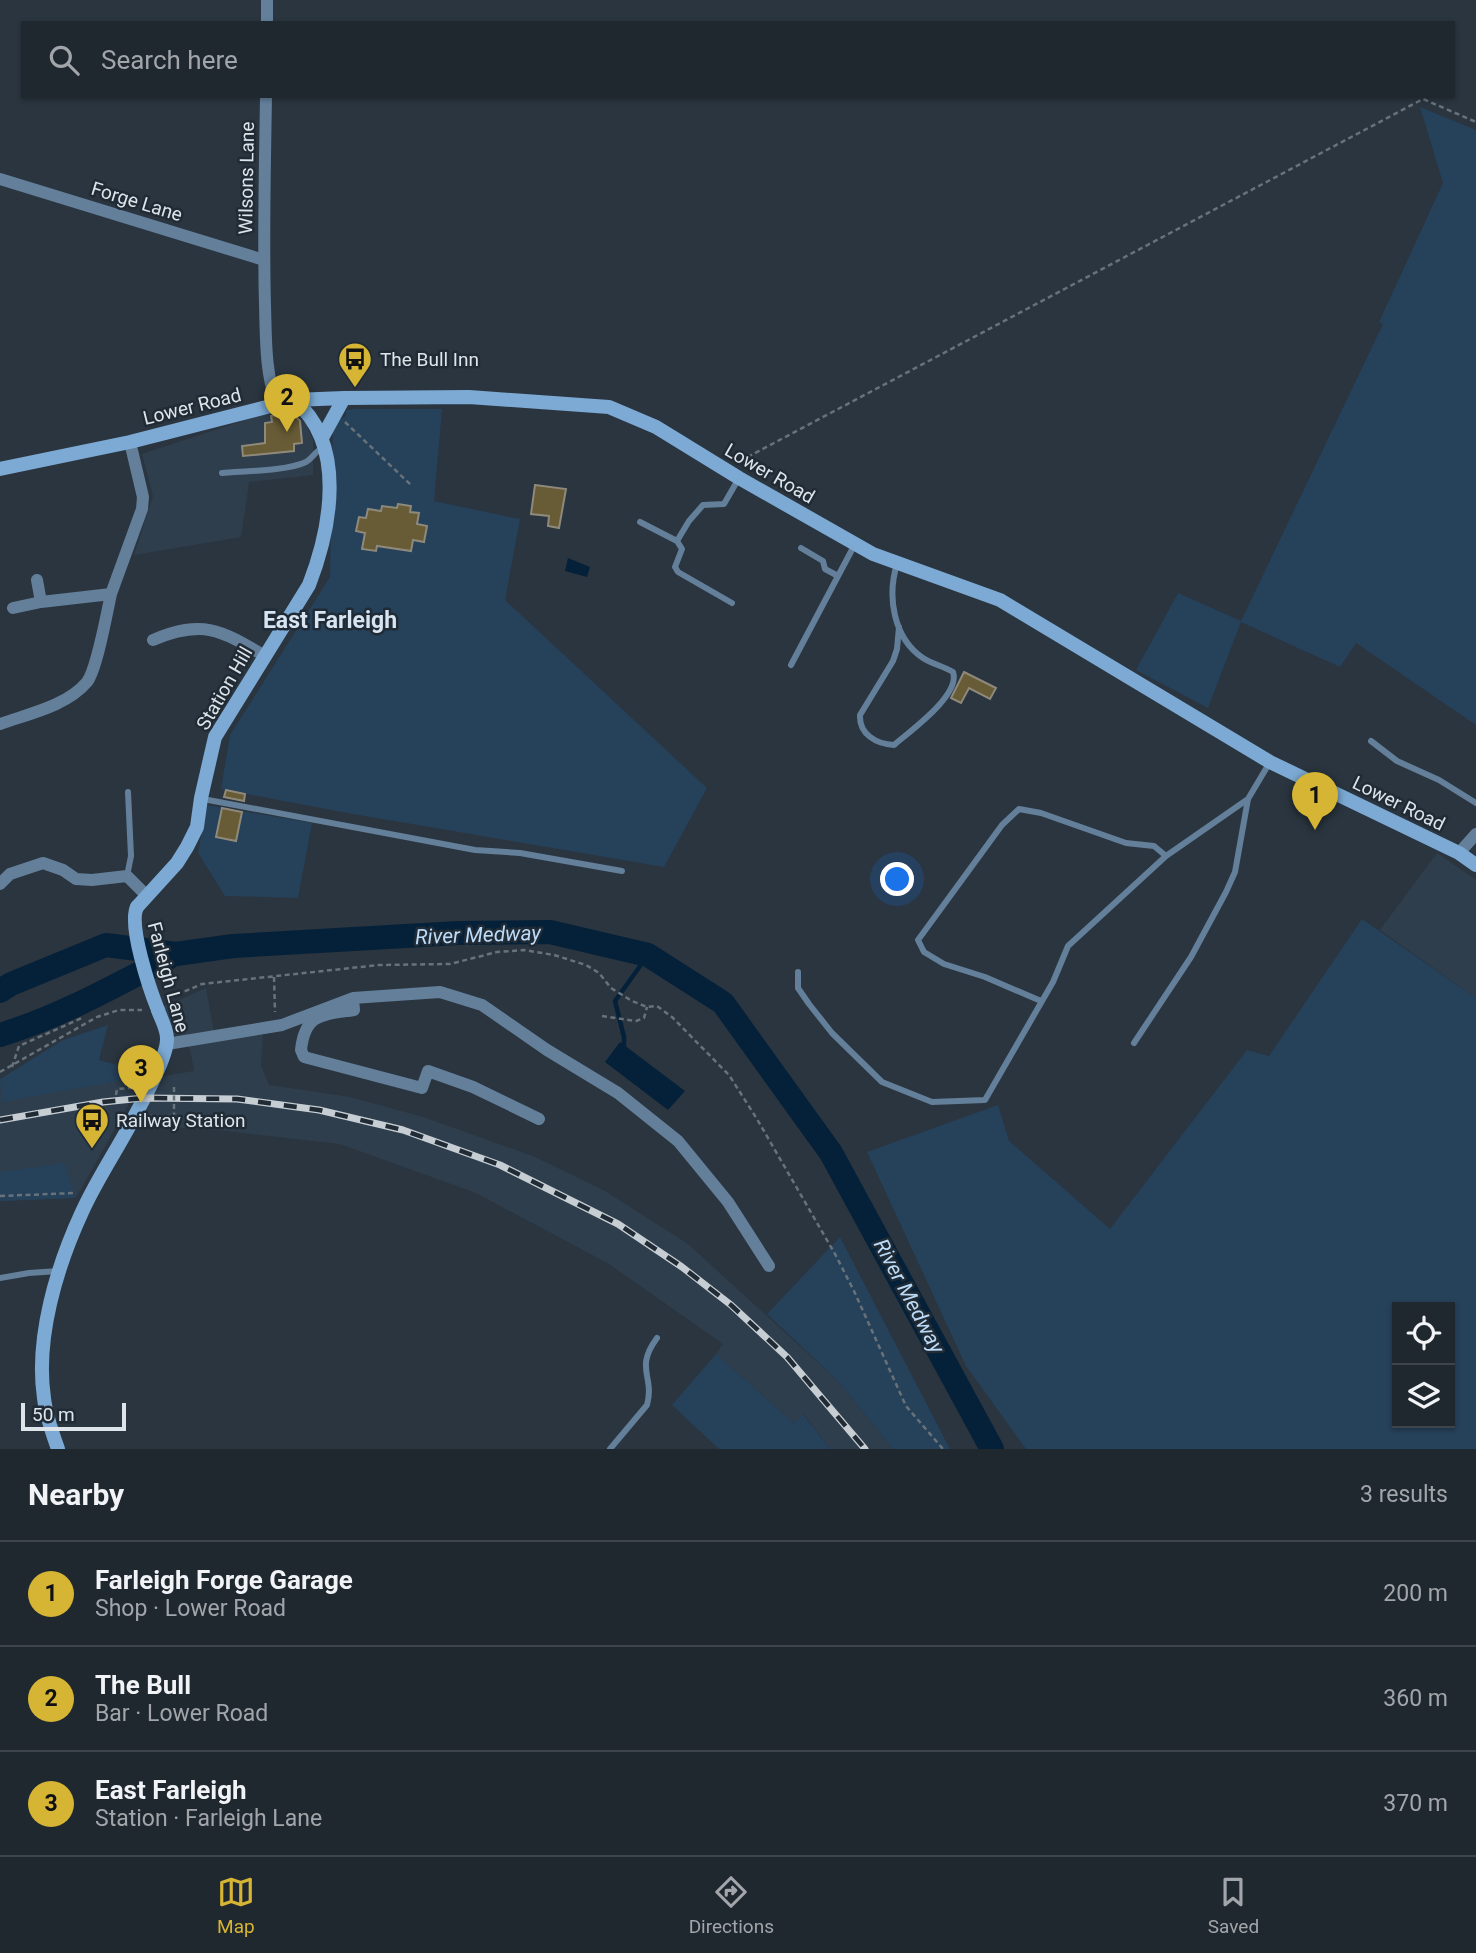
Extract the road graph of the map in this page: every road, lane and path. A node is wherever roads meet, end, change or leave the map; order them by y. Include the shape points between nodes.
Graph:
1 (267, 0) edge
2 (267, 21) edge
3 (266, 98) edge
4 (1476, 122) edge
5 (0, 179) edge
6 (264, 260) junction
7 (344, 398) junction
8 (294, 400) junction
9 (277, 405) junction
10 (335, 413) junction
11 (130, 442) junction
12 (324, 443) junction
13 (0, 468) edge
14 (725, 469) junction
15 (222, 473) dead end
16 (738, 478) junction
17 (412, 486) dead end
18 (640, 522) dead end
19 (677, 541) junction
20 (855, 544) junction
21 (801, 548) dead end
22 (897, 564) junction
23 (838, 576) junction
24 (37, 580) dead end
25 (111, 594) junction
26 (41, 602) junction
27 (732, 603) dead end
28 (13, 608) dead end
29 (171, 618) dead end
30 (899, 627) junction
31 (171, 632) junction
32 (153, 640) dead end
33 (265, 656) junction
34 (790, 665) dead end
35 (0, 724) edge
36 (1371, 741) dead end
37 (1270, 762) junction
38 (128, 792) dead end
39 (201, 799) junction
40 (1248, 799) junction
41 (1476, 803) edge
42 (1476, 834) edge
43 (1459, 853) junction
44 (1166, 856) junction
45 (1476, 865) edge
46 (622, 871) dead end
47 (127, 876) junction
48 (0, 884) edge
49 (146, 895) junction
50 (136, 907) joint
51 (798, 972) dead end
52 (274, 977) junction
53 (353, 998) junction
54 (1041, 1001) junction
55 (157, 1007) junction
56 (647, 1007) junction
57 (602, 1016) dead end
58 (82, 1018) dead end
59 (276, 1025) junction
60 (1134, 1043) dead end
61 (167, 1044) junction
62 (12, 1067) junction
63 (0, 1072) edge
64 (124, 1087) dead end
65 (174, 1087) dead end
66 (116, 1095) dead end
67 (161, 1111) dead end
68 (539, 1119) dead end
69 (92, 1192) junction
70 (0, 1196) edge
71 (769, 1266) dead end
72 (58, 1271) junction
73 (0, 1278) edge
74 (657, 1338) dead end
75 (58, 1449) edge
76 (610, 1449) edge
77 (943, 1449) edge

1 - 2 street
3 - 6 street, Wilsons Lane
4 - 14 path via 1423,99
5 - 6 street, Forge Lane
6 - 9 street, Wilsons Lane via 267,353
7 - 8 main road, Lower Road
7 - 10 main road
7 - 14 main road, Lower Road via 469,397 608,407 656,427
8 - 9 main road, Lower Road
8 - 12 main road, Station Hill via 309,412
9 - 11 main road, Lower Road
10 - 12 main road
10 - 17 path
11 - 13 main road, Lower Road
11 - 25 street via 142,509
12 - 15 lane via 307,461 294,466
12 - 33 main road, Station Hill via 329,486 318,561 309,585
14 - 16 main road, Lower Road
16 - 19 lane via 724,504 702,505
16 - 20 main road, Lower Road
18 - 19 lane
19 - 27 lane via 682,549 678,572
20 - 22 main road, Lower Road
20 - 23 lane
21 - 23 lane
22 - 30 lane via 891,597
22 - 37 main road, Lower Road via 1000,600
23 - 34 lane
24 - 26 street
25 - 26 street
25 - 35 street via 89,680 50,706
26 - 28 street
29 - 31 street
30 - 30 lane via 920,657 955,677 938,707 894,745 882,744 865,734 860,715 893,661
31 - 32 street
31 - 33 street via 209,628
33 - 39 main road, Station Hill via 215,737
36 - 41 lane via 1397,761
37 - 40 lane
37 - 43 main road, Lower Road
38 - 47 lane via 131,856
39 - 46 lane via 475,850
39 - 49 main road, Station Hill via 197,827 187,847
40 - 44 lane
40 - 60 lane via 1235,872 1226,892 1191,957
42 - 43 street
43 - 45 main road, Lower Road
44 - 54 lane via 1068,946
44 - 54 lane via 1154,846 1126,843 1041,813 1019,809 1002,825 918,940 924,952 944,964
47 - 48 street via 76,879 43,863 10,874
47 - 49 street
49 - 50 main road, Station Hill
50 - 55 main road, Farleigh Lane, bridge via 134,923
51 - 54 lane via 797,988 809,1004 882,1082 932,1102 985,1100
52 - 55 path via 202,985
52 - 56 path via 450,964 524,950 586,965 599,972 611,988
52 - 59 path
53 - 59 street
53 - 68 street via 354,1010 312,1020 306,1027 304,1057 422,1088 428,1071
53 - 71 street via 440,992 482,1005 618,1093 678,1141 728,1202
55 - 61 main road, Farleigh Lane
55 - 62 path via 97,1017
56 - 57 path via 644,1018 636,1021
56 - 77 path via 657,1006 672,1017 729,1075 841,1266 906,1406
58 - 62 path via 19,1046
59 - 61 street
61 - 69 main road, Farleigh Lane via 135,1115
62 - 63 path
64 - 66 path via 117,1088
65 - 67 path, bridge via 174,1116 160,1118
69 - 70 path
69 - 72 main road, Farleigh Lane
72 - 73 lane
72 - 75 main road, Farleigh Lane via 42,1362 43,1397
74 - 76 lane via 645,1360 647,1405

